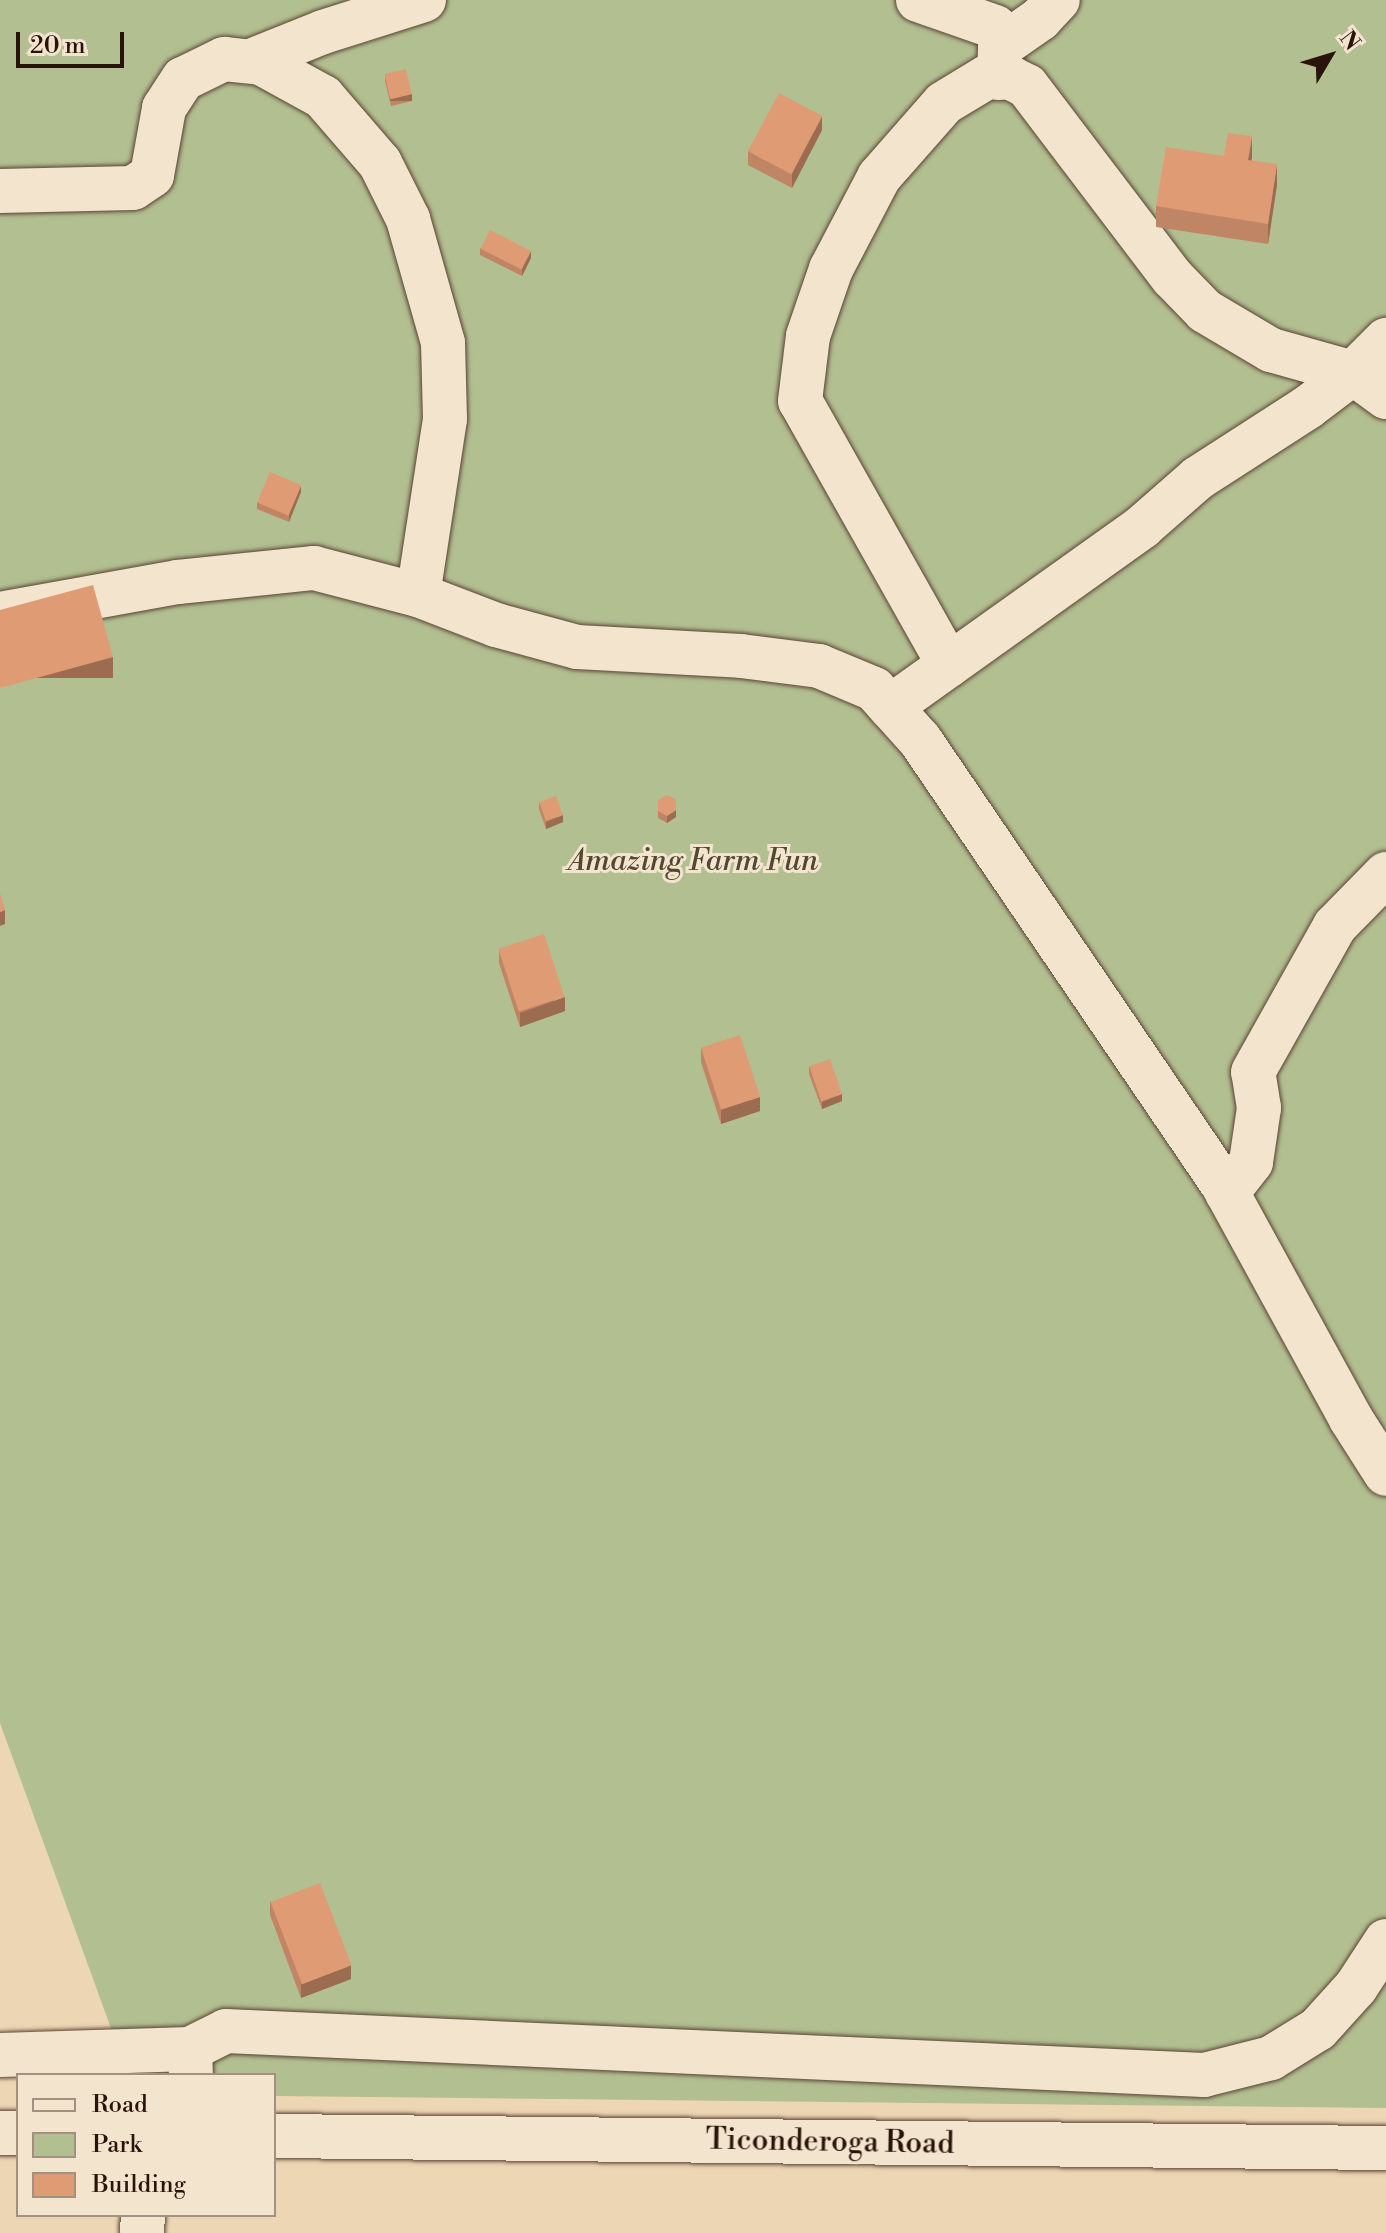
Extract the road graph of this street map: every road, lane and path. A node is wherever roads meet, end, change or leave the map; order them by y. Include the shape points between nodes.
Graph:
1 (424, 0) edge
2 (918, 0) edge
3 (1058, 0) edge
4 (997, 38) edge
5 (251, 61) junction
6 (0, 191) edge
7 (1386, 340) edge
8 (1369, 385) edge
9 (418, 595) junction
10 (0, 614) edge
11 (949, 665) junction
12 (890, 707) junction
13 (1386, 874) edge
14 (1227, 1193) junction
15 (1386, 1474) edge
16 (1386, 1941) edge
17 (0, 2055) edge
18 (191, 2062) edge
19 (276, 2136) edge
20 (1386, 2148) edge

1 - 5 street
2 - 4 street
3 - 4 street via 1040,19
4 - 8 street via 1011,78 1027,86 1173,278 1205,311 1271,350
4 - 11 street via 987,77 944,103 879,177 831,269 808,336 800,401
5 - 6 street via 224,59 183,79 164,108 152,175 133,188
5 - 9 street via 323,97 380,163 408,219 443,343 444,373 445,419
7 - 8 street
8 - 11 street via 1198,478 1142,527
9 - 10 street via 314,568 178,582
9 - 12 street via 496,625 577,647 819,666 874,689
11 - 12 street
12 - 14 street via 920,740
13 - 14 street via 1335,926 1253,1072 1259,1108 1251,1162
14 - 15 street
16 - 18 street via 1356,1987 1318,2029 1271,2058 1204,2075 226,2031
17 - 18 street
19 - 20 street, Ticonderoga Road

